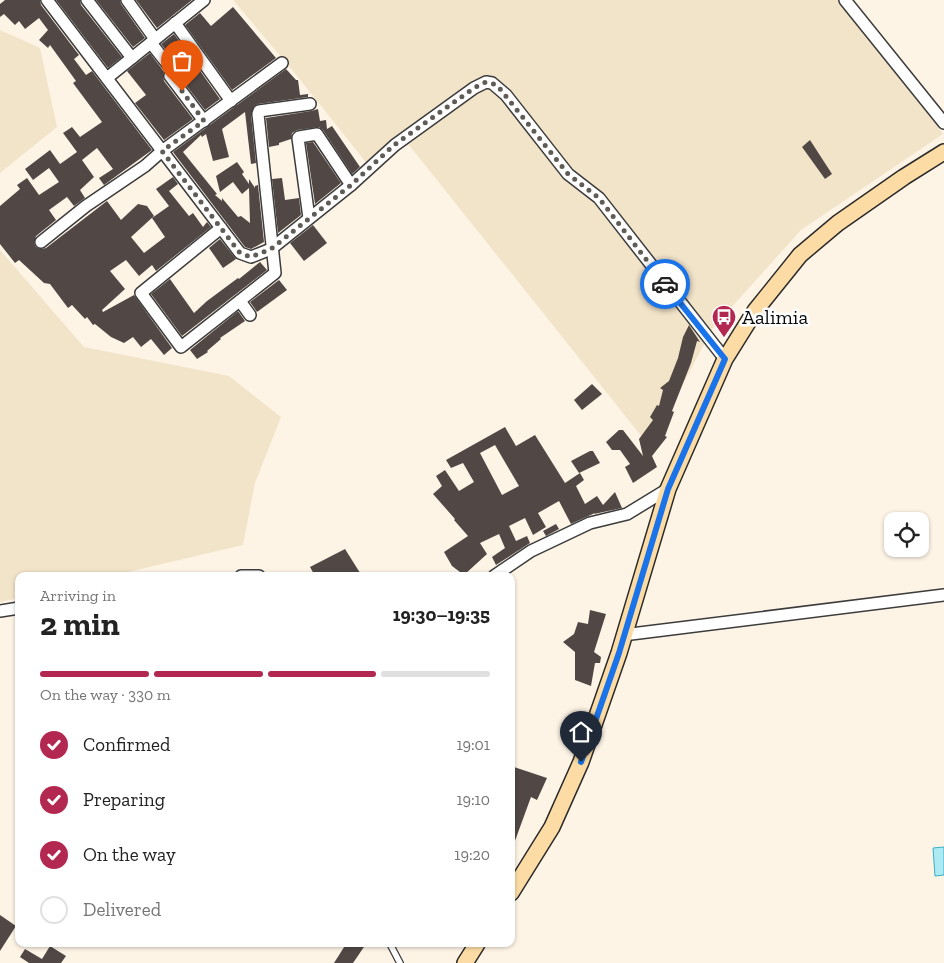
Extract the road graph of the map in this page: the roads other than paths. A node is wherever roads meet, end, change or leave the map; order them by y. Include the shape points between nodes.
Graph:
1 (47, 0) edge
2 (87, 0) edge
3 (127, 0) edge
4 (204, 0) edge
5 (845, 0) edge
6 (176, 23) junction
7 (153, 41) junction
8 (132, 58) junction
9 (282, 63) dead end
10 (107, 78) junction
11 (231, 101) junction
12 (310, 104) dead end
13 (204, 121) junction
14 (944, 123) edge
15 (162, 151) junction
16 (944, 152) edge
17 (351, 185) junction
18 (310, 218) junction
19 (221, 228) junction
20 (41, 242) dead end
21 (271, 249) junction
22 (240, 301) junction
23 (250, 315) dead end
24 (725, 359) junction
25 (668, 489) junction
26 (500, 572) edge
27 (944, 595) edge
28 (15, 609) edge
29 (0, 611) edge
30 (623, 635) junction
31 (515, 883) edge
32 (392, 947) edge
33 (475, 947) edge
34 (400, 963) edge
35 (464, 963) edge

1 - 10 street
2 - 8 street
3 - 7 street
4 - 6 street
5 - 14 street
6 - 7 street
6 - 11 street
7 - 8 street
7 - 13 street via 173,71 170,76
8 - 10 street
9 - 11 street
10 - 15 street
11 - 13 street
12 - 21 street via 258,112
13 - 15 street
15 - 19 street
15 - 20 street
16 - 24 street via 838,223 800,255 755,311
17 - 18 street
17 - 18 street via 317,134 299,137
17 - 24 street via 394,145 474,88 486,82 492,83 506,95 568,174 599,198
18 - 21 street
19 - 21 street via 243,255 251,257
19 - 22 street via 141,293 181,347
21 - 22 street via 275,273 250,288
22 - 23 street
24 - 25 street
25 - 26 street via 627,514 590,523 531,551
25 - 30 street
27 - 30 street
28 - 29 street
30 - 31 street via 581,762 552,827
32 - 34 lane
33 - 35 street

